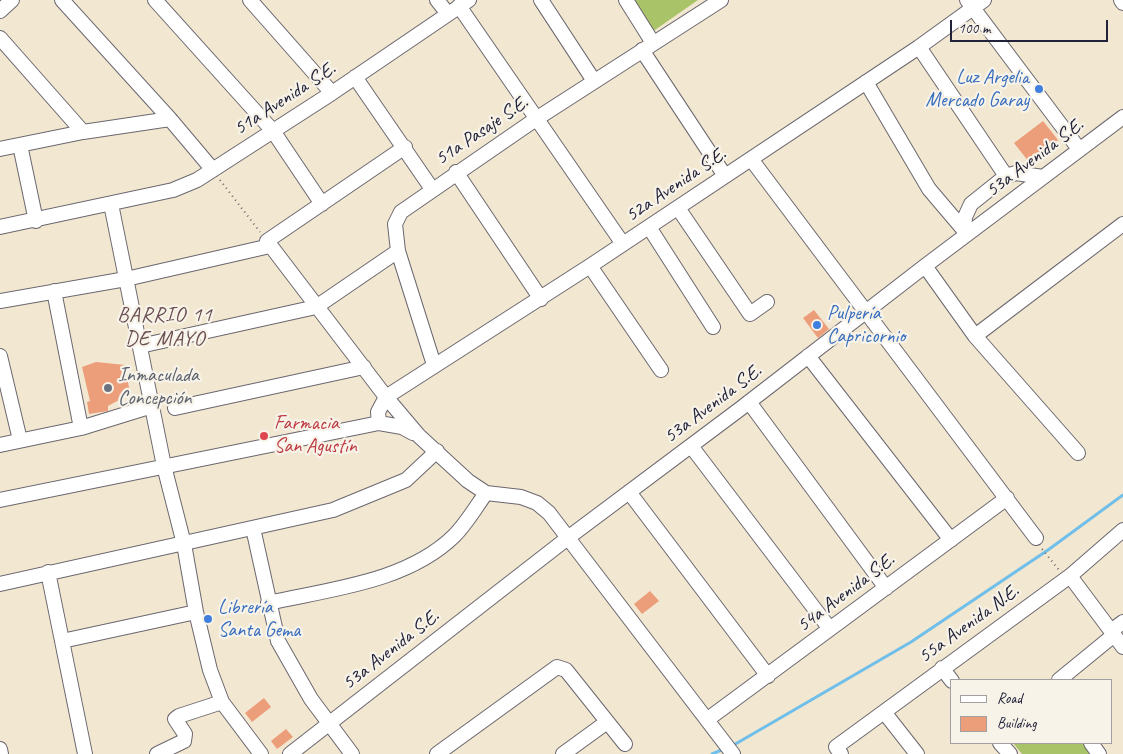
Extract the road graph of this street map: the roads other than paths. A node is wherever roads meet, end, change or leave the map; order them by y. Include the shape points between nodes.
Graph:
1 (12, 0) edge
2 (62, 0) edge
3 (155, 0) edge
4 (250, 0) edge
5 (437, 0) edge
6 (540, 0) edge
7 (626, 0) edge
8 (721, 0) edge
9 (984, 0) edge
10 (970, 5) edge
11 (459, 7) edge
12 (0, 11) edge
13 (0, 38) edge
14 (648, 47) junction
15 (919, 47) junction
16 (355, 77) junction
17 (594, 81) junction
18 (866, 82) junction
19 (332, 93) junction
20 (1123, 117) edge
21 (170, 119) junction
22 (536, 119) junction
23 (273, 131) junction
24 (83, 132) junction
25 (7, 145) edge
26 (405, 148) junction
27 (1079, 149) junction
28 (751, 159) junction
29 (213, 170) junction
30 (456, 172) junction
31 (725, 176) junction
32 (1006, 176) junction
33 (1043, 177) junction
34 (432, 189) junction
35 (111, 204) junction
36 (322, 204) junction
37 (678, 208) junction
38 (36, 221) junction
39 (1123, 224) edge
40 (0, 227) edge
41 (649, 227) junction
42 (964, 233) junction
43 (269, 244) junction
44 (623, 244) junction
45 (398, 250) junction
46 (590, 266) junction
47 (925, 266) junction
48 (126, 279) junction
49 (54, 291) junction
50 (541, 298) junction
51 (0, 301) edge
52 (767, 302) dead end
53 (316, 307) junction
54 (866, 311) junction
55 (713, 327) dead end
56 (975, 336) junction
57 (140, 346) junction
58 (0, 356) edge
59 (808, 356) junction
60 (434, 365) junction
61 (364, 367) junction
62 (661, 370) dead end
63 (386, 397) junction
64 (749, 402) junction
65 (152, 406) junction
66 (175, 408) dead end
67 (379, 423) junction
68 (81, 428) junction
69 (418, 436) junction
70 (20, 440) junction
71 (0, 445) edge
72 (691, 446) junction
73 (437, 451) junction
74 (1078, 453) dead end
75 (164, 466) junction
76 (629, 492) junction
77 (486, 493) junction
78 (1007, 498) junction
79 (0, 500) edge
80 (253, 528) junction
81 (1123, 530) edge
82 (569, 537) junction
83 (951, 540) junction
84 (1038, 542) road end
85 (184, 544) junction
86 (48, 572) junction
87 (1070, 576) junction
88 (0, 584) edge
89 (886, 588) junction
90 (268, 603) junction
91 (196, 612) junction
92 (1123, 622) edge
93 (830, 629) junction
94 (1113, 633) junction
95 (62, 641) junction
96 (1123, 646) edge
97 (942, 668) junction
98 (768, 676) junction
99 (950, 679) edge
100 (1060, 679) edge
101 (222, 702) junction
102 (884, 712) junction
103 (708, 719) junction
104 (607, 722) junction
105 (329, 723) junction
106 (625, 744) dead end
107 (1001, 744) edge
108 (1091, 744) edge
109 (0, 749) edge
110 (730, 750) edge
111 (838, 750) edge
112 (1, 754) edge
113 (85, 754) edge
114 (157, 754) edge
115 (261, 754) edge
116 (290, 754) edge
117 (352, 754) edge
118 (437, 754) edge
119 (563, 754) edge
120 (917, 754) edge
121 (1010, 754) edge
122 (1099, 754) edge

1 - 12 street
2 - 21 street
3 - 23 street
4 - 19 street
5 - 11 street
6 - 17 street
7 - 14 street
8 - 14 street, 51a Pasaje S.E.
9 - 10 street, 52a Avenida S.E.
10 - 15 street, 52a Avenida S.E.
10 - 27 street
11 - 16 street, 51a Avenida S.E.
11 - 22 street
13 - 24 street
14 - 17 street, 51a Pasaje S.E.
14 - 31 street
15 - 18 street, 52a Avenida S.E.
15 - 32 street
16 - 19 street, 51a Avenida S.E.
16 - 26 street
17 - 22 street, 51a Pasaje S.E.
18 - 28 street, 52a Avenida S.E.
18 - 42 street via 930,189
19 - 23 street, 51a Avenida S.E.
20 - 27 street, 53a Avenida S.E.
21 - 24 street
21 - 29 street
22 - 30 street, 51a Pasaje S.E.
22 - 44 street
23 - 29 street, 51a Avenida S.E.
23 - 36 street
24 - 25 street
25 - 38 street
26 - 34 street
26 - 36 street
27 - 33 street, 53a Avenida S.E.
28 - 31 street, 52a Avenida S.E.
28 - 54 street
29 - 35 street, 51a Avenida S.E. via 173,190
30 - 34 street, 51a Pasaje S.E.
30 - 50 street
31 - 37 street, 52a Avenida S.E.
32 - 33 street via 1016,173
32 - 42 street via 971,204 965,217
33 - 42 street, 53a Avenida S.E.
34 - 45 street, 51a Pasaje S.E. via 402,212 395,224
35 - 38 street, 51a Avenida S.E.
35 - 48 street
36 - 43 street
37 - 41 street, 52a Avenida S.E.
37 - 52 street via 750,314
38 - 40 street, 51a Avenida S.E.
39 - 56 street
41 - 44 street, 52a Avenida S.E.
41 - 55 street
42 - 47 street, 53a Avenida S.E.
43 - 48 street
43 - 53 street
44 - 46 street, 52a Avenida S.E.
45 - 53 street
45 - 60 street, 51a Pasaje S.E.
46 - 50 street, 52a Avenida S.E.
46 - 62 street
47 - 54 street, 53a Avenida S.E.
47 - 56 street
48 - 49 street
48 - 57 street
49 - 51 street
49 - 68 street
50 - 60 street, 52a Avenida S.E.
53 - 57 street
53 - 61 street
54 - 59 street, 53a Avenida S.E.
54 - 78 street
56 - 74 street
57 - 65 street
58 - 70 street
59 - 64 street, 53a Avenida S.E.
59 - 83 street
60 - 63 street, 52a Avenida S.E.
61 - 63 street
61 - 66 street
63 - 67 street via 378,412
63 - 69 street
64 - 72 street, 53a Avenida S.E.
64 - 89 street
65 - 68 street
65 - 75 street
67 - 69 street via 402,427
67 - 75 street
68 - 70 street
69 - 73 street
70 - 71 street
72 - 76 street, 53a Avenida S.E.
72 - 93 street
73 - 77 street via 468,482
73 - 80 street via 406,480 333,510
75 - 79 street
75 - 85 street
76 - 82 street, 53a Avenida S.E.
76 - 98 street
77 - 82 street via 521,497 537,503
77 - 90 street via 455,536 422,561 390,574
78 - 83 street, 54a Avenida S.E.
78 - 84 street
80 - 85 street
80 - 90 street
81 - 87 street, 55a Avenida N.E.
82 - 103 street
82 - 105 street, 53a Avenida S.E.
83 - 89 street, 54a Avenida S.E.
85 - 86 street
85 - 91 street
86 - 88 street
86 - 95 street
87 - 94 street
87 - 97 street, 55a Avenida N.E.
89 - 93 street, 54a Avenida S.E.
90 - 105 street via 278,641 311,699
91 - 95 street
91 - 101 street via 210,670
92 - 94 street
93 - 98 street, 54a Avenida S.E.
94 - 96 street
94 - 100 street
95 - 113 street
97 - 99 street
97 - 102 street, 55a Avenida N.E.
98 - 103 street, 54a Avenida S.E.
101 - 114 street via 175,719 185,734 184,742
101 - 115 street
102 - 111 street, 55a Avenida N.E.
102 - 120 street
103 - 110 street
104 - 106 street
104 - 118 street via 566,670 556,667
104 - 119 street
105 - 116 street, 53a Avenida S.E.
105 - 117 street
107 - 121 street
108 - 122 street
109 - 112 street

